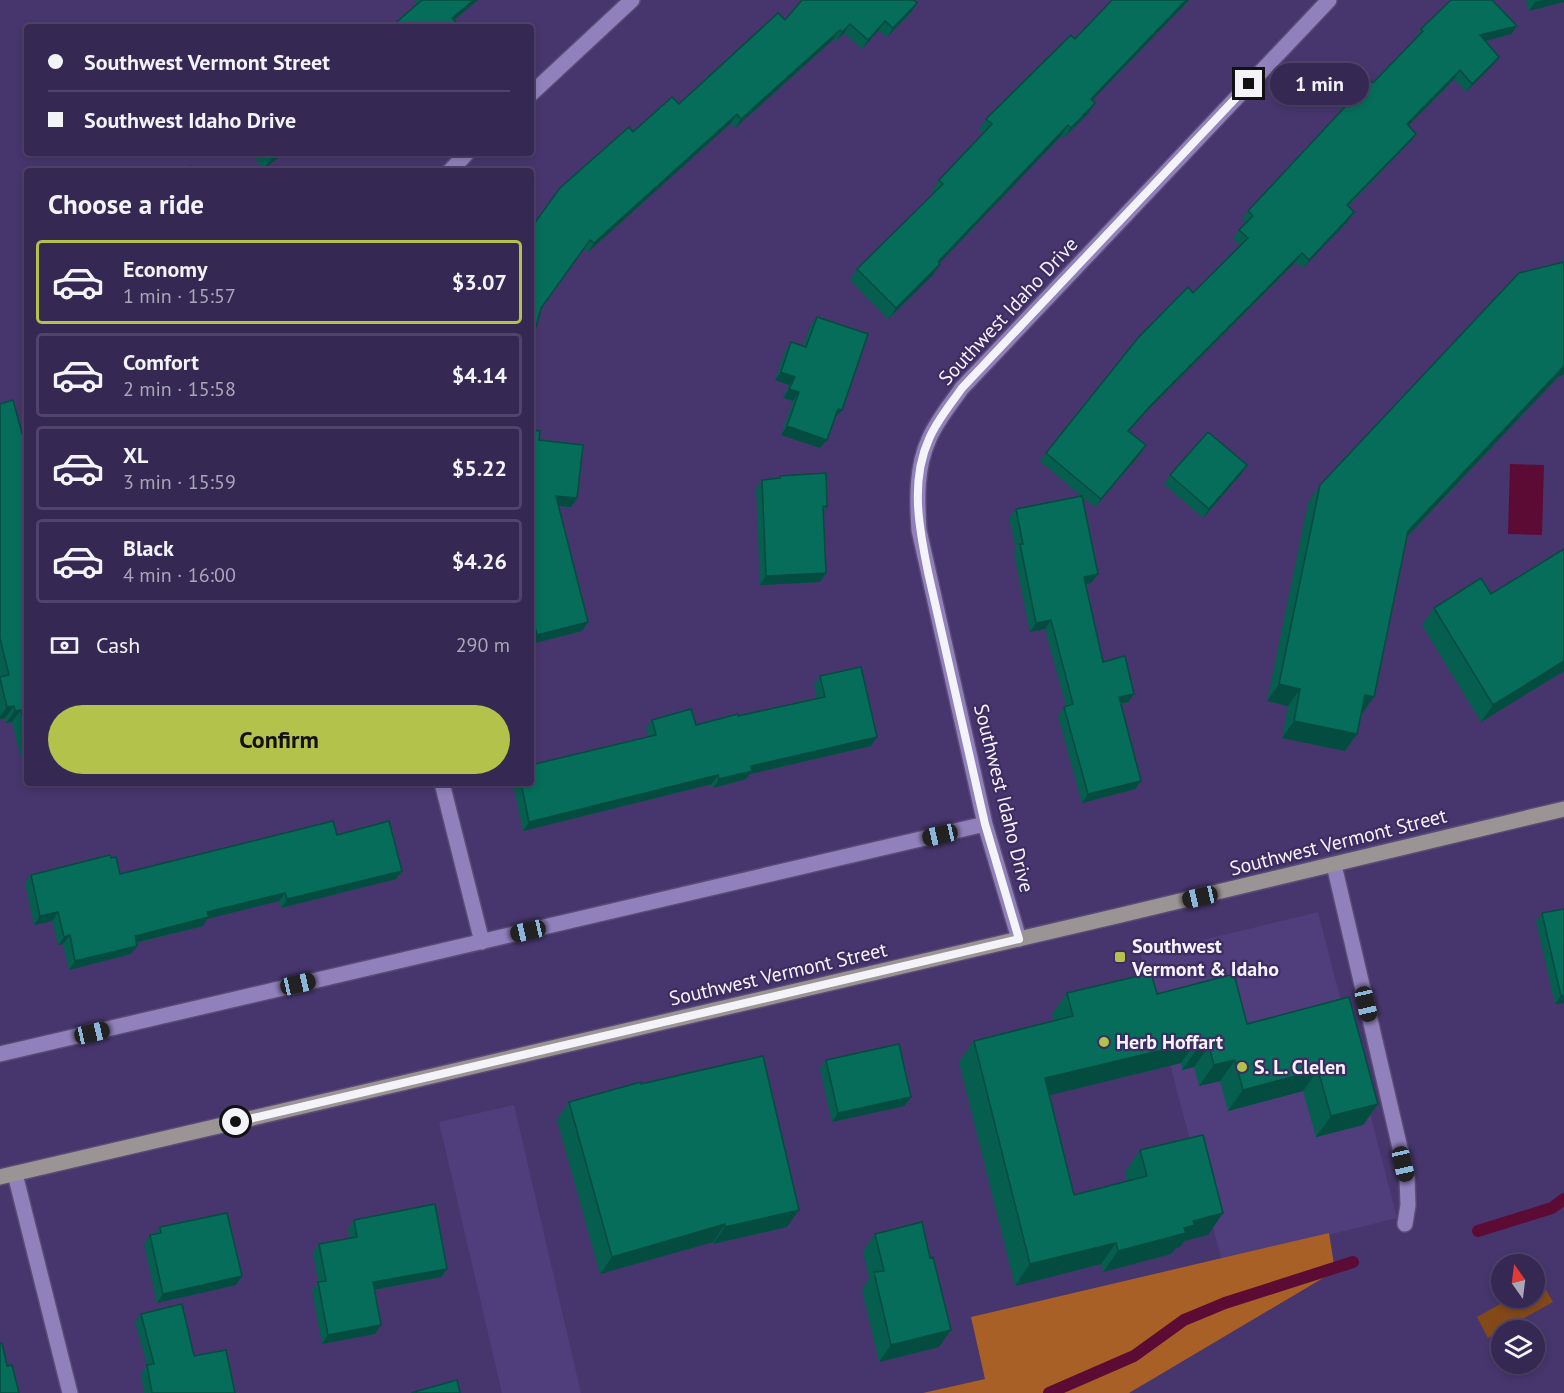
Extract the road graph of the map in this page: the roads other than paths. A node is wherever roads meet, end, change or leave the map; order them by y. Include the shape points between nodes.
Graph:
1 (632, 0) edge
2 (1329, 0) edge
3 (534, 91) edge
4 (464, 156) edge
5 (453, 168) edge
6 (443, 786) edge
7 (1564, 809) edge
8 (985, 824) junction
9 (1334, 865) junction
10 (1019, 939) junction
11 (482, 942) junction
12 (0, 1054) edge
13 (8, 1175) edge
14 (1405, 1224) dead end
15 (70, 1393) edge

1 - 3 street
2 - 8 street, Southwest Idaho Drive via 962,388 928,439 920,468 919,531
4 - 5 street
6 - 11 street
7 - 9 main road, Southwest Vermont Street
8 - 10 street, Southwest Idaho Drive
8 - 11 street
9 - 10 main road, Southwest Vermont Street
9 - 14 street via 1407,1178
10 - 13 main road, Southwest Vermont Street
11 - 12 street
13 - 15 street

